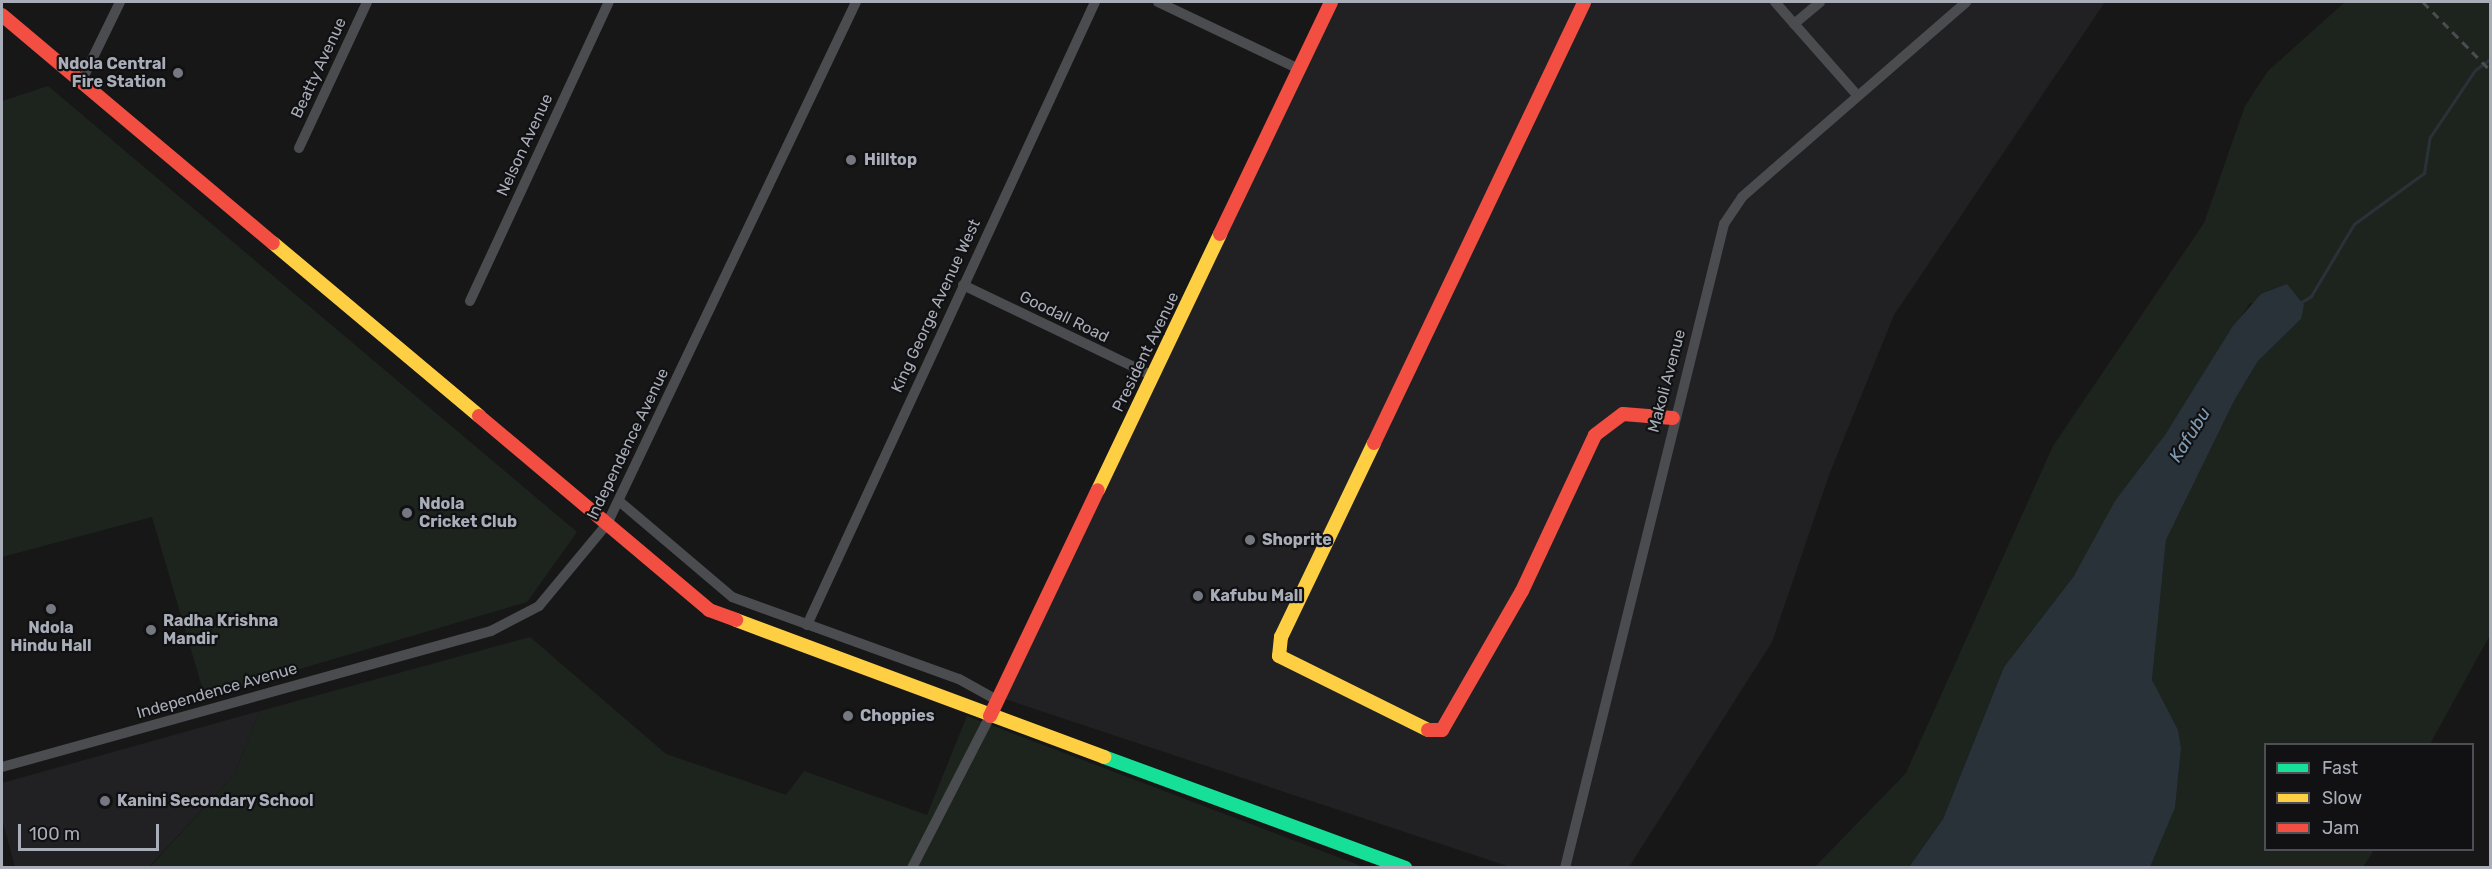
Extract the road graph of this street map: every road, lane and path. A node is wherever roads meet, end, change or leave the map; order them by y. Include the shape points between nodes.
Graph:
1 (120, 2) edge
2 (367, 2) edge
3 (609, 2) edge
4 (856, 2) edge
5 (1095, 2) edge
6 (1158, 2) edge
7 (1331, 2) edge
8 (1584, 2) edge
9 (1775, 2) edge
10 (1820, 2) edge
11 (1966, 2) edge
12 (2, 15) edge
13 (1794, 24) junction
14 (1299, 69) junction
15 (81, 82) junction
16 (1858, 96) junction
17 (299, 148) dead end
18 (963, 285) junction
19 (470, 301) dead end
20 (1153, 376) junction
21 (1673, 418) junction
22 (619, 501) junction
23 (607, 524) junction
24 (807, 625) junction
25 (998, 700) junction
26 (990, 716) junction
27 (2, 767) edge
28 (912, 867) edge
29 (1405, 867) edge
30 (1565, 867) edge

1 - 15 street
2 - 17 street, Beatty Avenue
3 - 19 street, Nelson Avenue
4 - 22 street, Independence Avenue
5 - 18 street, King George Avenue West
6 - 14 street
7 - 14 main road, President Avenue
8 - 21 main road via 1290,617 1279,656 1434,734 1442,730 1522,591 1595,435 1623,414
9 - 13 street
10 - 13 street
11 - 16 street, Makoli Avenue
12 - 15 main road
13 - 16 street
14 - 20 main road, President Avenue
15 - 23 main road
16 - 21 street, Makoli Avenue via 1730,214
18 - 20 street, Goodall Road
18 - 24 street, King George Avenue West
20 - 25 main road, President Avenue
21 - 30 street, Makoli Avenue
22 - 23 street, Independence Avenue
22 - 24 street via 732,597
23 - 26 main road via 687,594 725,618
23 - 27 street, Independence Avenue via 539,606 520,620
24 - 25 street via 959,679
25 - 26 main road, President Avenue
26 - 28 street
26 - 29 main road

